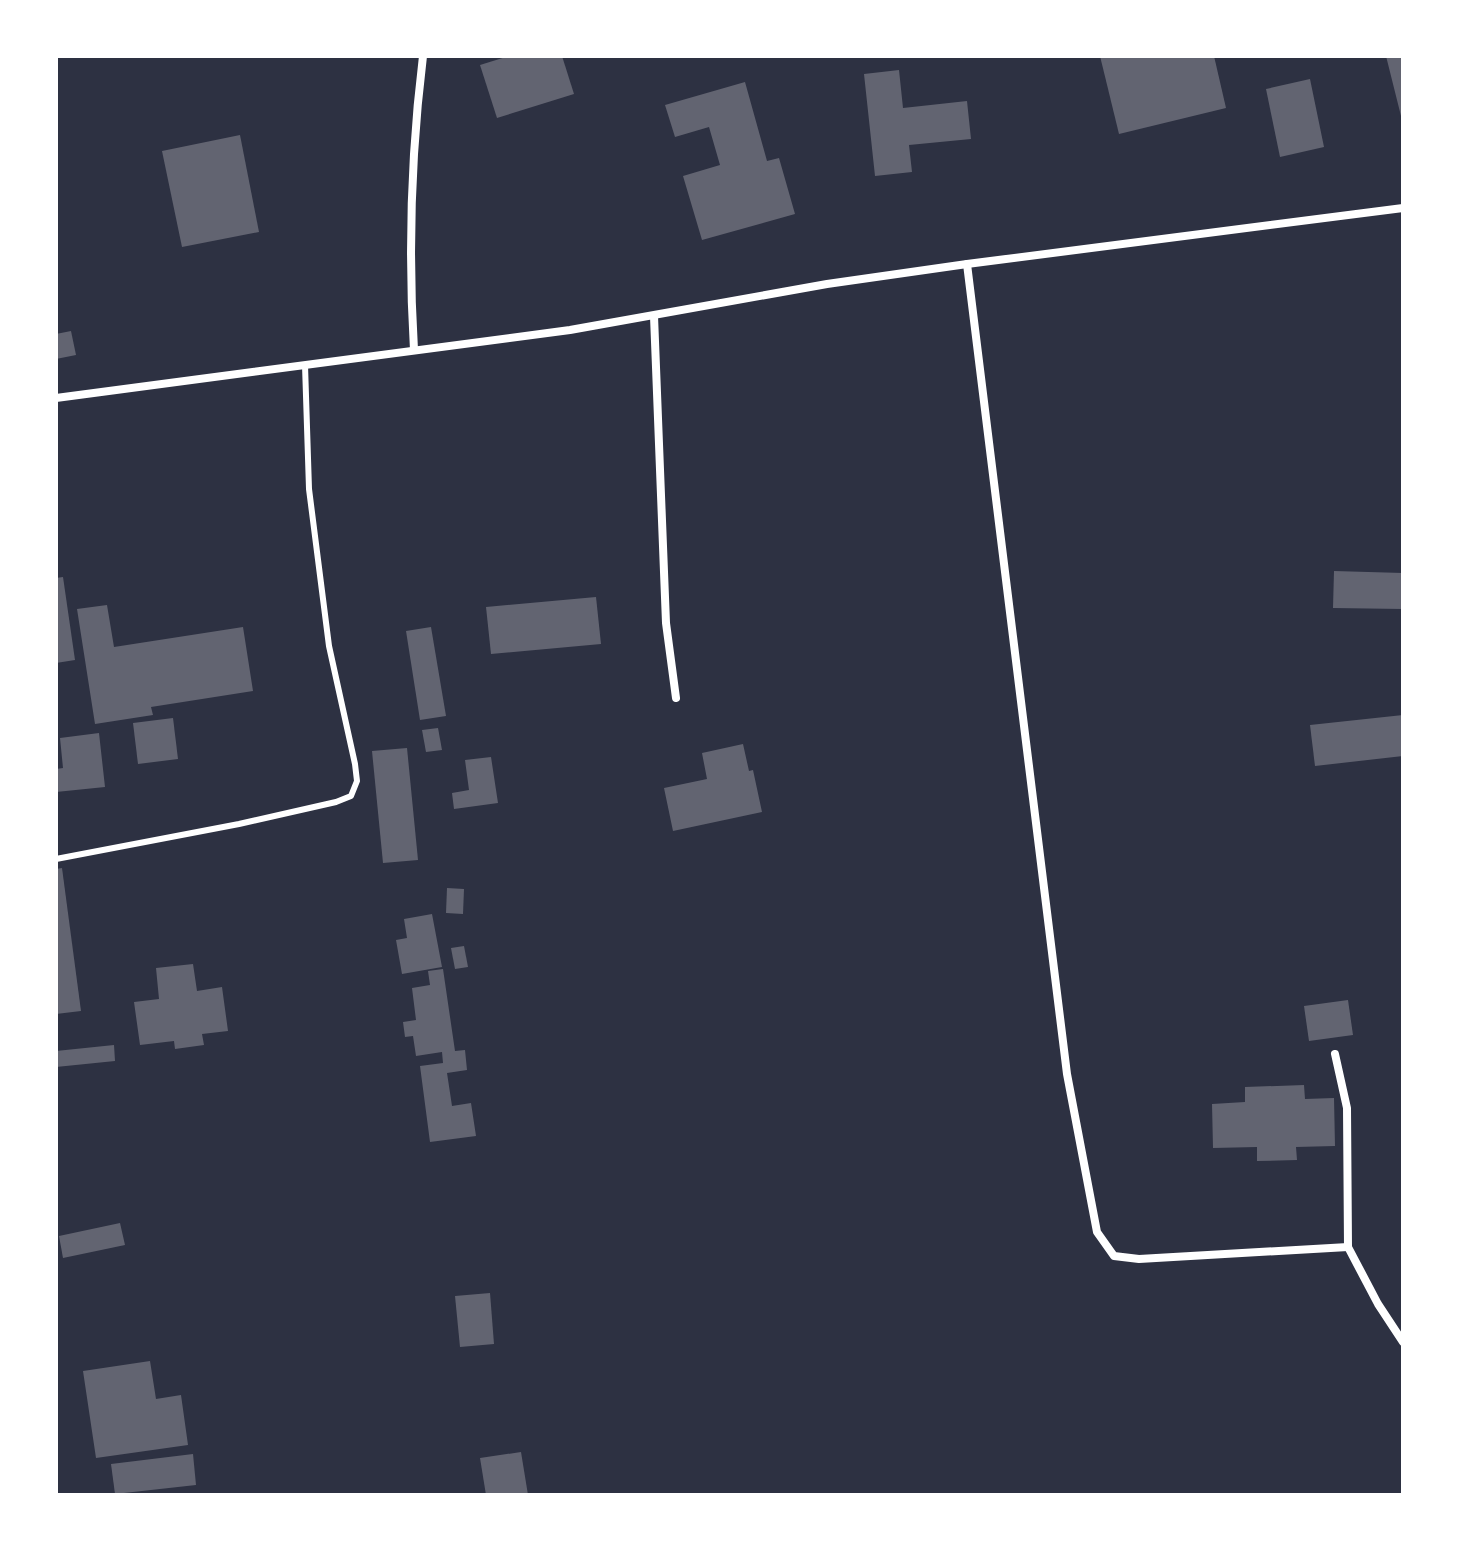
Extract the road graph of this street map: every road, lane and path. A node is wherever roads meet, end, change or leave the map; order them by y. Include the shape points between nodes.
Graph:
1 (423, 56) edge
2 (1403, 208) edge
3 (967, 264) junction
4 (654, 316) junction
5 (414, 350) junction
6 (305, 365) junction
7 (56, 398) edge
8 (676, 698) dead end
9 (56, 859) edge
10 (1335, 1054) dead end
11 (1348, 1247) junction
12 (1403, 1342) edge

1 - 5 street via 410,222
2 - 3 street
3 - 4 street
3 - 11 street via 1067,1074 1097,1232 1114,1256 1139,1259
4 - 5 street
4 - 8 street via 666,623
5 - 6 street
6 - 7 street
6 - 9 lane via 309,489 329,646 355,764 357,781 351,796
10 - 11 street via 1347,1108
11 - 12 street

